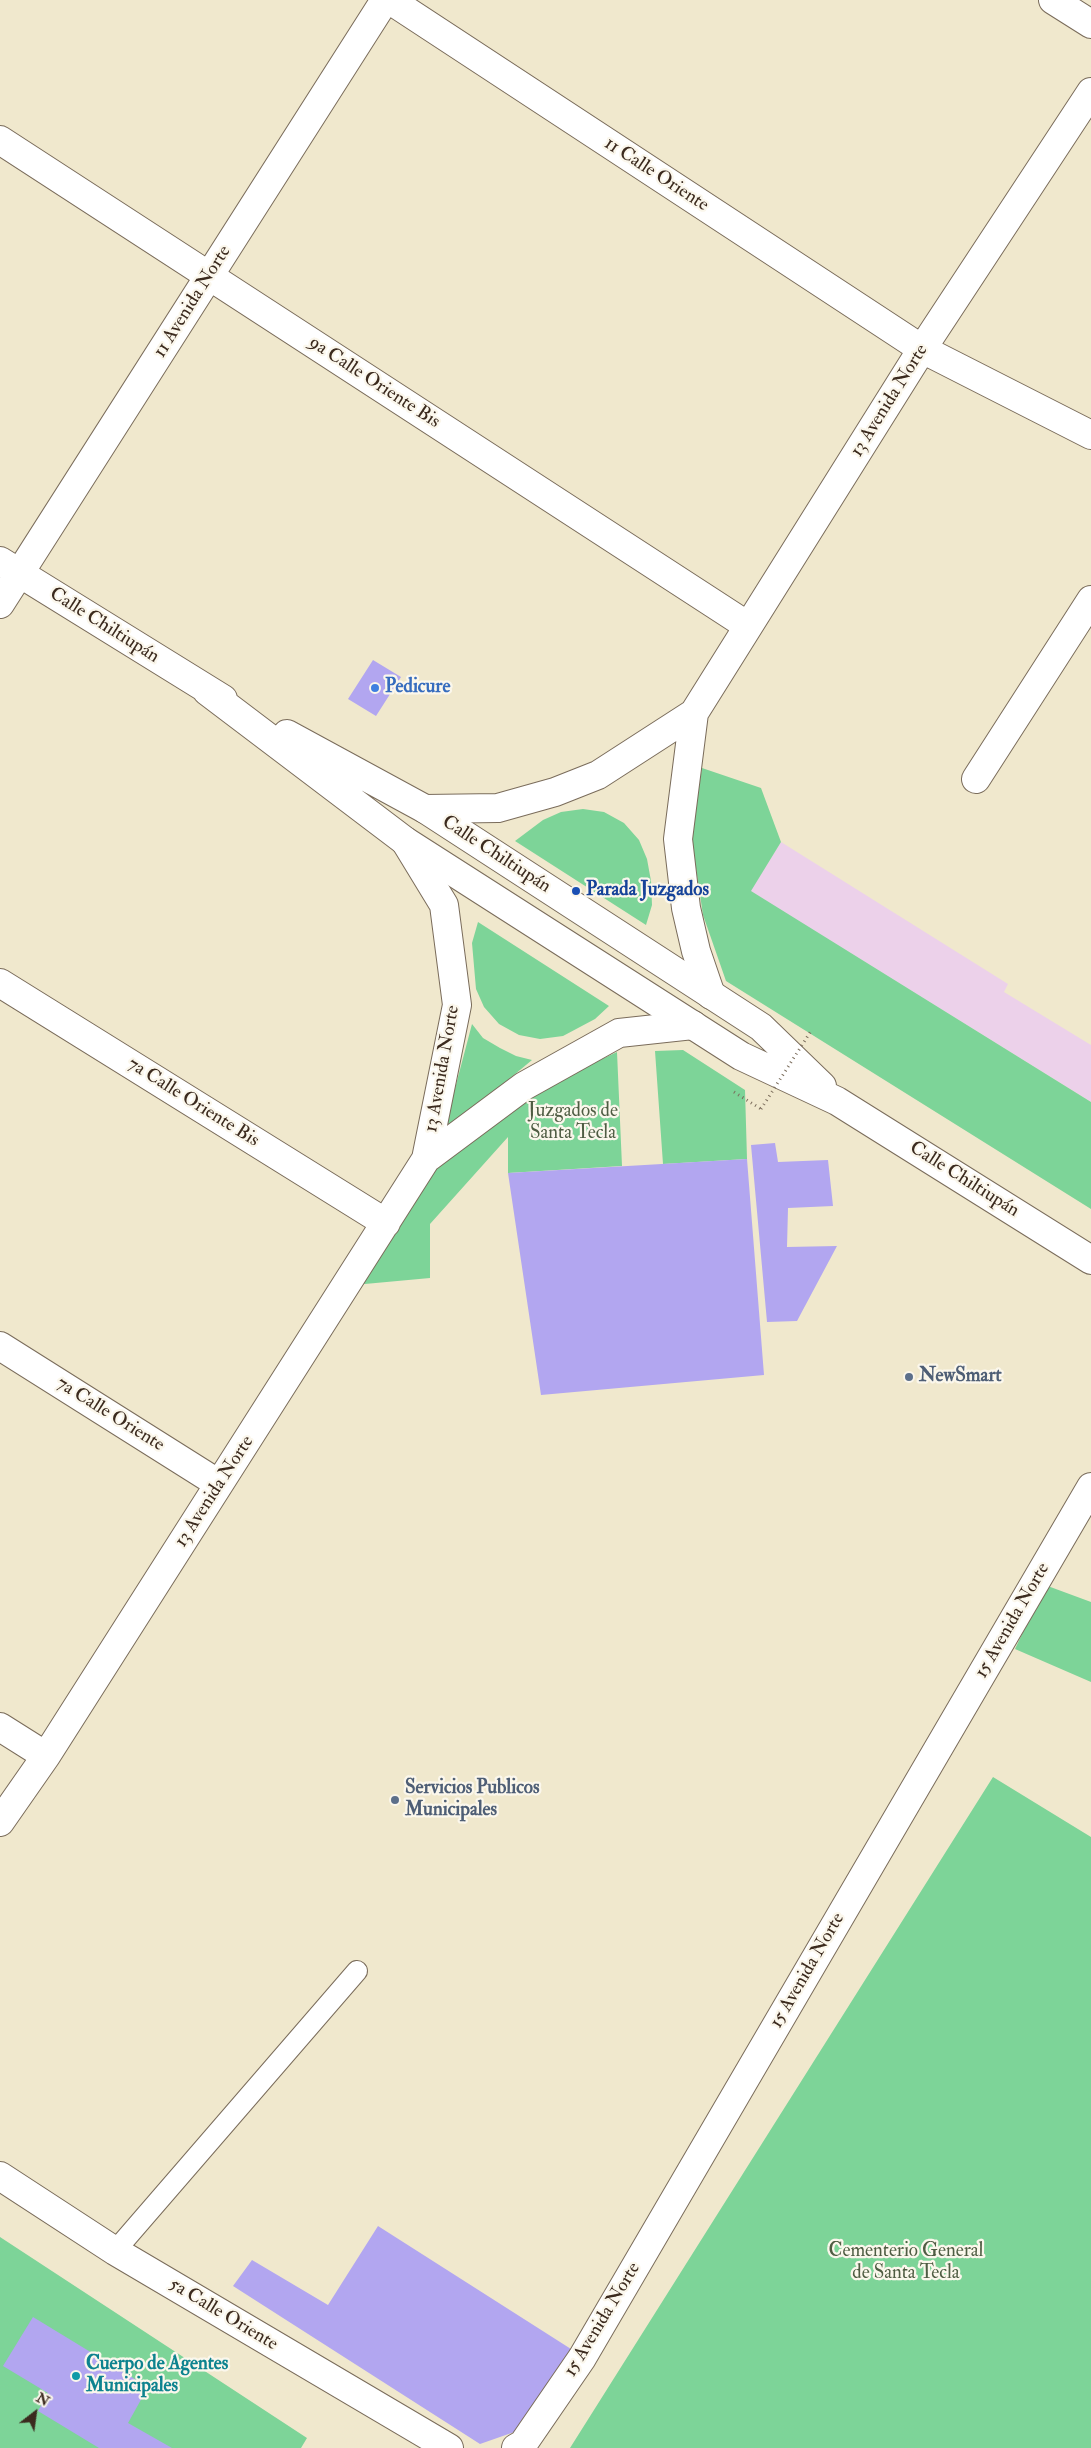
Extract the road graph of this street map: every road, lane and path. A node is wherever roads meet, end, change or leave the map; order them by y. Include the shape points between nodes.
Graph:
1 (385, 0) edge
2 (390, 0) edge
3 (1053, 0) edge
4 (1091, 24) edge
5 (1091, 92) edge
6 (0, 140) edge
7 (209, 276) junction
8 (922, 349) junction
9 (1091, 435) edge
10 (10, 567) edge
11 (1091, 600) edge
12 (0, 604) edge
13 (748, 626) junction
14 (207, 691) junction
15 (694, 714) junction
16 (976, 779) dead end
17 (425, 809) junction
18 (405, 841) junction
19 (0, 984) edge
20 (711, 995) junction
21 (692, 1026) junction
22 (811, 1031) dead end
23 (731, 1090) dead end
24 (837, 1101) junction
25 (426, 1160) junction
26 (386, 1224) junction
27 (1091, 1260) edge
28 (0, 1346) edge
29 (219, 1484) junction
30 (1091, 1487) edge
31 (0, 1726) edge
32 (46, 1756) junction
33 (0, 1822) edge
34 (357, 1971) dead end
35 (0, 2176) edge
36 (115, 2251) junction
37 (450, 2448) edge
38 (516, 2448) edge

1 - 7 street, 11 Avenida Norte
2 - 8 street, 11 Calle Oriente
3 - 4 street
5 - 8 street, 13 Avenida Norte
6 - 7 street, 9a Calle Oriente Bis
7 - 10 street, 11 Avenida Norte
7 - 13 street, 9a Calle Oriente Bis
8 - 9 street, 11 Calle Oriente
8 - 13 street, 13 Avenida Norte
10 - 12 street, 11 Avenida Norte
10 - 14 street, Calle Chiltiupán
11 - 16 street
13 - 15 street, 13 Avenida Norte
14 - 17 street, Calle Chiltiupán
14 - 18 street, Calle Chiltiupán
15 - 17 street, 13 Avenida Norte via 598,775 555,792 498,808
15 - 20 street, 13 Avenida Norte via 678,839 686,908
17 - 20 street, Calle Chiltiupán
18 - 21 street, Calle Chiltiupán
18 - 25 street, 13 Avenida Norte via 444,905 457,1005
19 - 26 street, 7a Calle Oriente Bis
20 - 24 street, Calle Chiltiupán via 762,1027
21 - 24 street, Calle Chiltiupán via 741,1056
21 - 25 street, 13 Avenida Norte via 619,1033 524,1086
22 - 23 path, bridge via 761,1109
24 - 27 street, Calle Chiltiupán
25 - 26 street, 13 Avenida Norte
26 - 29 street, 13 Avenida Norte
28 - 29 street, 7a Calle Oriente
29 - 32 street, 13 Avenida Norte
30 - 38 street, 15 Avenida Norte via 582,2358 523,2444
31 - 32 street
32 - 33 street, 13 Avenida Norte
34 - 36 lane
35 - 36 street, 5a Calle Oriente
36 - 37 street, 5a Calle Oriente

